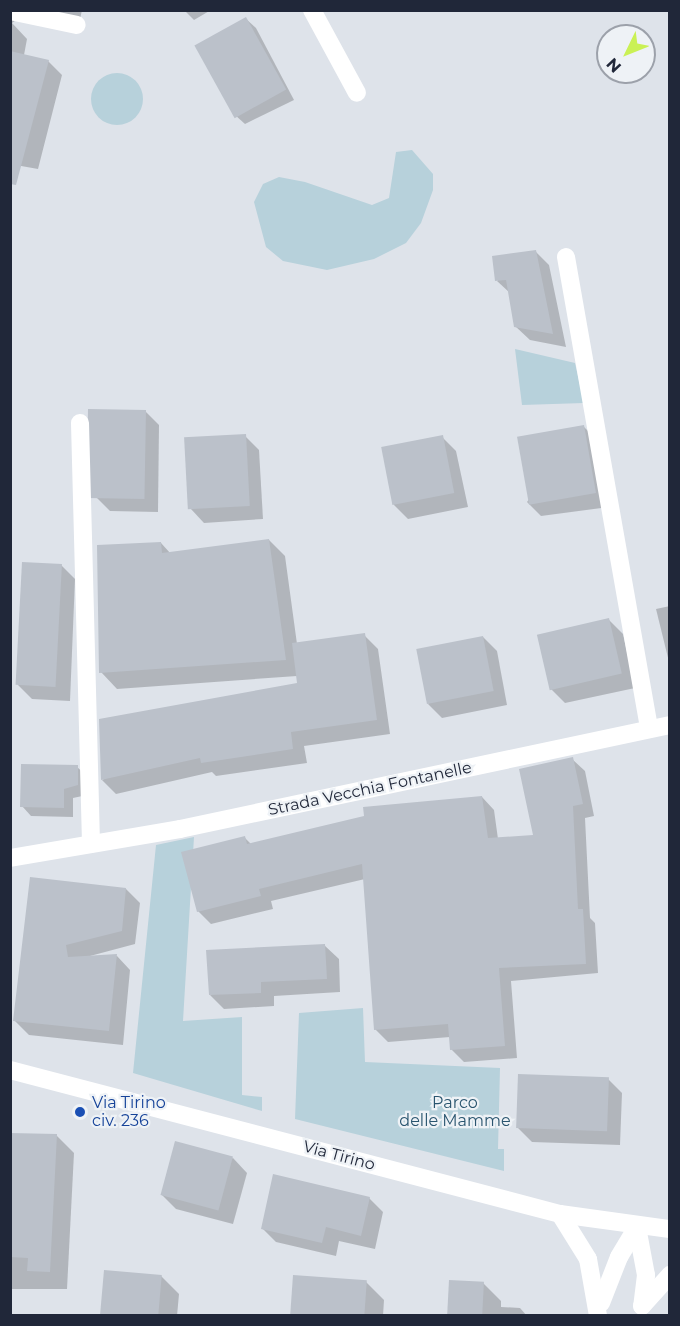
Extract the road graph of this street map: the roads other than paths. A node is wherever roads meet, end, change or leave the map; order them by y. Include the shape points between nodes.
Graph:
1 (10, 10) edge
2 (312, 10) edge
3 (77, 26) dead end
4 (357, 93) dead end
5 (566, 257) dead end
6 (80, 423) dead end
7 (669, 725) edge
8 (649, 728) junction
9 (91, 844) junction
10 (10, 858) edge
11 (10, 1070) edge
12 (560, 1214) junction
13 (637, 1227) junction
14 (669, 1229) edge
15 (669, 1275) edge
16 (639, 1311) edge
17 (599, 1313) edge

1 - 3 street
2 - 4 street
5 - 8 street
6 - 9 street
7 - 8 street, Strada Vecchia Fontanelle
8 - 9 street, Strada Vecchia Fontanelle via 180,829
9 - 10 street, Strada Vecchia Fontanelle
11 - 12 street, Via Tirino
12 - 13 street, Via Tirino
12 - 17 street via 588,1259
13 - 14 street, Via Tirino
13 - 16 street via 646,1275
13 - 17 street via 606,1284
15 - 16 street

